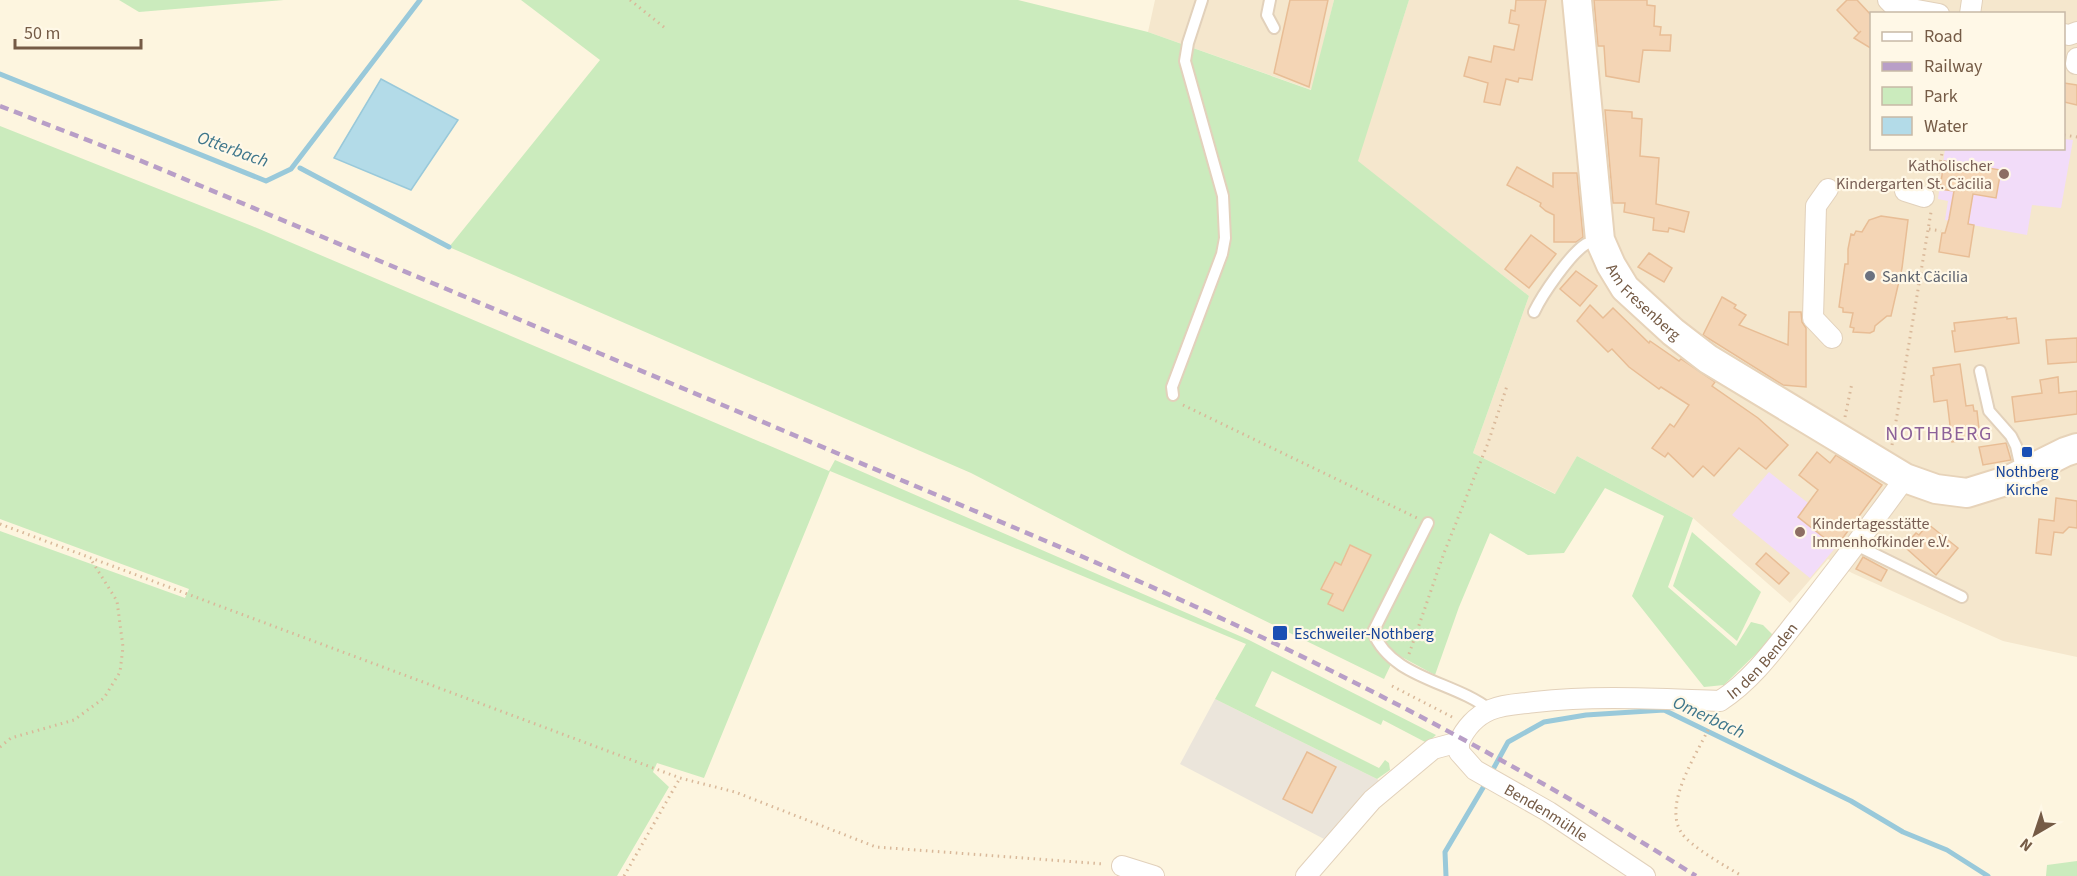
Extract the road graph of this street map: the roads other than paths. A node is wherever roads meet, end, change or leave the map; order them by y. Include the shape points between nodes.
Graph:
1 (1202, 0) edge
2 (1270, 0) edge
3 (1577, 0) edge
4 (1891, 3) edge
5 (1930, 12) edge
6 (1274, 28) dead end
7 (1828, 189) dead end
8 (1905, 191) dead end
9 (1929, 199) road end
10 (1600, 240) junction
11 (1534, 312) dead end
12 (1832, 338) dead end
13 (1980, 371) dead end
14 (1173, 395) road end
15 (2077, 448) edge
16 (1896, 472) junction
17 (2022, 473) junction
18 (1428, 523) road end
19 (1856, 545) junction
20 (1962, 597) dead end
21 (1490, 710) junction
22 (1467, 749) junction
23 (1122, 866) road end
24 (1154, 876) edge
25 (1306, 876) edge
26 (1645, 876) edge

1 - 14 lane via 1185,61 1222,196 1225,238 1172,387
2 - 6 lane via 1267,15
3 - 10 street, Am Fresenberg
4 - 5 street
7 - 12 street via 1816,206 1812,318
8 - 9 street
10 - 11 lane via 1586,244 1576,253
10 - 16 street, Am Fresenberg via 1625,288 1673,332 1708,359
13 - 17 lane via 1989,411 2011,436
15 - 17 street, Am Fresenberg
16 - 17 street, Am Fresenberg via 1936,489 1966,493
16 - 19 street, In den Benden
18 - 21 lane via 1373,632 1387,655 1477,699
19 - 20 lane
19 - 21 street, In den Benden via 1765,660 1736,691 1720,701 1589,697
21 - 22 street, In den Benden via 1481,715
22 - 25 street, In den Benden via 1434,749 1372,800
22 - 26 street, Bendenmühle via 1509,788
23 - 24 street

